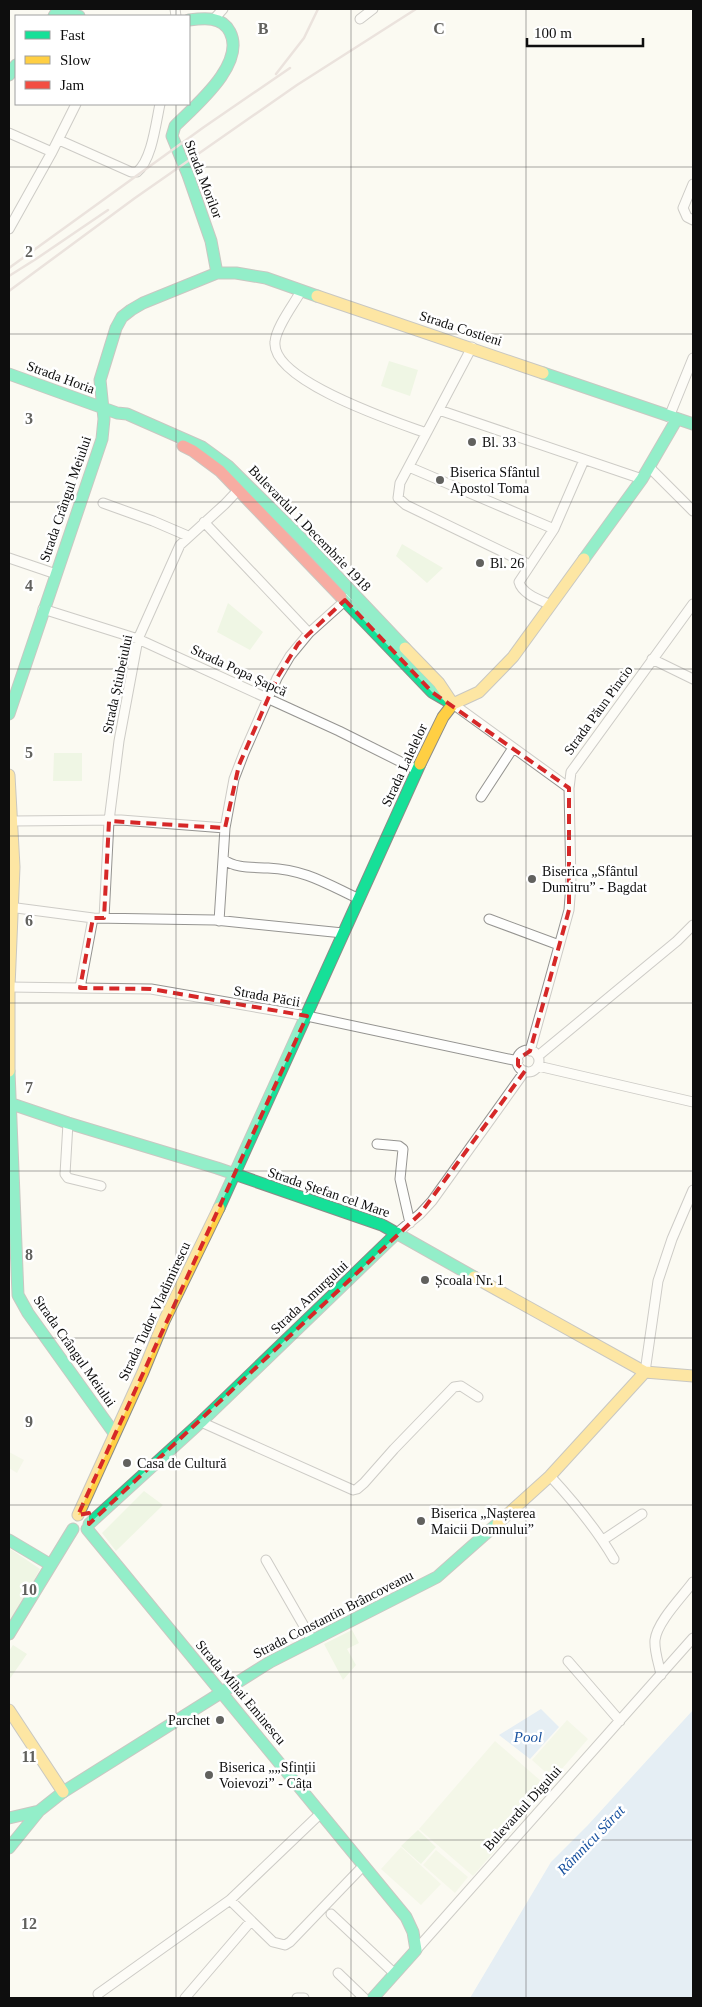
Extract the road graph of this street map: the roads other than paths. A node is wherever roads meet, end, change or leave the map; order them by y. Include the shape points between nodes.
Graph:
1 (224, 9) edge
2 (374, 9) edge
3 (54, 11) edge
4 (74, 15) edge
5 (214, 19) junction
6 (360, 19) dead end
7 (190, 20) edge
8 (76, 105) edge
9 (160, 105) edge
10 (9, 132) edge
11 (59, 140) junction
12 (52, 152) junction
13 (693, 184) edge
14 (693, 220) edge
15 (9, 229) edge
16 (217, 273) junction
17 (301, 291) junction
18 (472, 347) junction
19 (693, 358) edge
20 (9, 374) edge
21 (102, 408) junction
22 (439, 410) junction
23 (673, 418) junction
24 (693, 424) edge
25 (426, 433) junction
26 (584, 460) junction
27 (409, 467) junction
28 (650, 467) junction
29 (642, 479) junction
30 (242, 486) junction
31 (102, 503) dead end
32 (693, 511) edge
33 (204, 522) junction
34 (554, 529) junction
35 (188, 536) junction
36 (9, 558) edge
37 (530, 565) junction
38 (56, 574) junction
39 (349, 597) junction
40 (693, 604) edge
41 (550, 605) junction
42 (43, 609) junction
43 (309, 633) junction
44 (138, 640) junction
45 (652, 659) junction
46 (693, 679) edge
47 (267, 699) junction
48 (453, 704) junction
49 (9, 714) edge
50 (513, 748) junction
51 (417, 770) junction
52 (9, 775) edge
53 (569, 788) junction
54 (481, 797) dead end
55 (109, 820) junction
56 (12, 821) junction
57 (225, 828) junction
58 (223, 859) junction
59 (359, 899) junction
60 (10, 908) edge
61 (93, 918) junction
62 (104, 918) junction
63 (489, 919) dead end
64 (219, 921) junction
65 (693, 925) edge
66 (343, 933) junction
67 (559, 945) junction
68 (9, 987) edge
69 (80, 988) junction
70 (307, 1016) junction
71 (530, 1051) junction
72 (518, 1060) junction
73 (538, 1061) junction
74 (525, 1072) junction
75 (693, 1102) edge
76 (9, 1103) edge
77 (68, 1123) junction
78 (377, 1144) dead end
79 (235, 1175) junction
80 (101, 1186) dead end
81 (693, 1190) edge
82 (410, 1224) junction
83 (397, 1233) junction
84 (13, 1292) edge
85 (645, 1372) junction
86 (693, 1376) edge
87 (478, 1397) dead end
88 (200, 1422) junction
89 (114, 1433) junction
90 (550, 1476) junction
91 (642, 1514) dead end
92 (78, 1515) junction
93 (88, 1526) junction
94 (74, 1529) junction
95 (9, 1540) edge
96 (603, 1540) junction
97 (614, 1559) dead end
98 (266, 1560) dead end
99 (51, 1565) junction
100 (693, 1582) edge
101 (9, 1634) edge
102 (693, 1638) edge
103 (312, 1640) junction
104 (568, 1661) dead end
105 (661, 1675) junction
106 (221, 1692) junction
107 (9, 1710) edge
108 (620, 1721) junction
109 (64, 1792) junction
110 (40, 1812) junction
111 (321, 1812) junction
112 (9, 1818) edge
113 (9, 1848) edge
114 (364, 1865) junction
115 (230, 1900) junction
116 (331, 1914) dead end
117 (251, 1921) junction
118 (416, 1950) junction
119 (338, 1973) dead end
120 (394, 1974) junction
121 (98, 1994) dead end
122 (184, 1998) edge
123 (297, 1998) edge
124 (304, 1998) edge
125 (364, 1998) edge
126 (373, 1998) edge

1 - 5 street
2 - 6 street
3 - 4 street
5 - 7 street
5 - 16 street, Strada Morilor via 222,22 229,31 234,42 233,53 224,72 175,126 172,136 211,241
8 - 11 street
9 - 11 street via 146,160 137,172
10 - 12 street
11 - 12 street
12 - 15 street
13 - 14 street via 683,208 687,217
16 - 17 street, Strada Costieni via 266,278
16 - 21 street, Strada Crângul Meiului via 143,303 122,317 100,380
17 - 18 street, Strada Costieni
17 - 25 street via 275,342 277,353 288,366 298,376 359,408
18 - 22 street
18 - 23 street, Strada Costieni
19 - 23 street
20 - 21 street, Strada Horia
21 - 30 street, Bulevardul 1 Decembrie 1918 via 117,413 124,422 193,451
21 - 38 street, Strada Crângul Meiului via 102,439
22 - 25 street
22 - 26 street
23 - 24 street, Strada Costieni
23 - 28 street
25 - 27 street
26 - 29 street
26 - 34 street
27 - 34 street
27 - 37 street via 398,488 398,498 406,505
28 - 29 street
28 - 32 street
29 - 41 street
30 - 33 street, Strada Știubeiului
30 - 39 street, Bulevardul 1 Decembrie 1918
31 - 35 street
33 - 35 street, Strada Știubeiului
33 - 43 street
34 - 37 street
35 - 44 street, Strada Știubeiului via 174,555
36 - 38 street
37 - 41 street via 521,578 520,586
38 - 42 street, Strada Crângul Meiului
39 - 43 street
39 - 48 street, Bulevardul 1 Decembrie 1918 via 432,692
40 - 45 street, Strada Păun Pincio
41 - 48 street via 501,671 479,692
42 - 44 street, Strada Popa Șapcă
42 - 49 street, Strada Crângul Meiului
43 - 47 street via 290,656
44 - 47 street, Strada Popa Șapcă
44 - 55 street, Strada Știubeiului via 119,741
45 - 46 street
45 - 53 street, Strada Păun Pincio via 574,767
47 - 51 street, Strada Popa Șapcă
47 - 57 street via 239,765
48 - 50 street, Bulevardul 1 Decembrie 1918
48 - 51 street, Strada Lalelelor
50 - 53 street, Bulevardul 1 Decembrie 1918
50 - 54 street
51 - 59 street, Strada Lalelelor
52 - 56 street, Strada Crângul Meiului
53 - 67 street, Strada Păun Pincio via 571,891
55 - 56 street
55 - 57 street
55 - 62 street, Strada Știubeiului
56 - 60 street, Strada Crângul Meiului via 14,867
57 - 58 street
58 - 59 street via 233,866 303,873
58 - 64 street
59 - 66 street, Strada Lalelelor
60 - 61 street
60 - 68 street, Strada Crângul Meiului
61 - 62 street
61 - 69 street
62 - 64 street
63 - 67 street
64 - 66 street
65 - 73 street
66 - 70 street, Strada Lalelelor
67 - 71 street, Strada Păun Pincio
68 - 69 street, Strada Păcii
68 - 76 street, Strada Crângul Meiului
69 - 70 street, Strada Păcii via 151,989
70 - 72 street, Strada Păcii
70 - 79 street, Strada Lalelelor
71 - 72 street via 521,1054
71 - 73 street
72 - 74 street via 519,1067
73 - 74 street via 534,1070
73 - 75 street
74 - 82 street, Strada Amurgului via 432,1201
76 - 77 street, Strada Ștefan cel Mare
76 - 84 street, Strada Crângul Meiului via 16,1269
77 - 79 street, Strada Ștefan cel Mare
77 - 80 street via 65,1174 68,1178
78 - 82 street via 403,1149 400,1179
79 - 83 street, Strada Ștefan cel Mare
79 - 89 street, Strada Tudor Vladimirescu
81 - 85 street via 658,1281
82 - 83 street, Strada Amurgului
83 - 85 street, Strada Ștefan cel Mare
83 - 88 street, Strada Amurgului
84 - 89 street, Strada Crângul Meiului
85 - 86 street
85 - 90 street, Strada Constantin Brâncoveanu
87 - 88 street via 461,1386 454,1387 364,1483 353,1490
88 - 93 street, Strada Amurgului
89 - 92 street, Strada Tudor Vladimirescu
90 - 96 street
90 - 103 street, Strada Constantin Brâncoveanu via 437,1577
91 - 96 street
92 - 93 street via 86,1516
92 - 94 street, Strada Tudor Vladimirescu via 72,1520
93 - 94 street via 80,1532
93 - 106 street, Strada Mihai Eminescu
94 - 99 street, Strada Tudor Vladimirescu
95 - 99 street
96 - 97 street
98 - 103 street
99 - 101 street, Strada Tudor Vladimirescu
100 - 105 street via 656,1635
102 - 105 street, Bulevardul Digului
103 - 106 street, Strada Constantin Brâncoveanu
104 - 108 street
105 - 108 street, Bulevardul Digului
106 - 109 street, Strada Constantin Brâncoveanu
106 - 111 street, Strada Mihai Eminescu
107 - 109 street
108 - 118 street, Bulevardul Digului
109 - 110 street, Strada Constantin Brâncoveanu
110 - 112 street
110 - 113 street, Strada Constantin Brâncoveanu
111 - 114 street, Strada Mihai Eminescu
111 - 115 street
114 - 117 street via 285,1945 273,1942
114 - 118 street, Strada Mihai Eminescu via 411,1926
115 - 117 street
115 - 121 street
116 - 120 street
117 - 122 street
118 - 120 street, Bulevardul Digului
119 - 125 street
120 - 126 street, Bulevardul Digului
123 - 124 street

